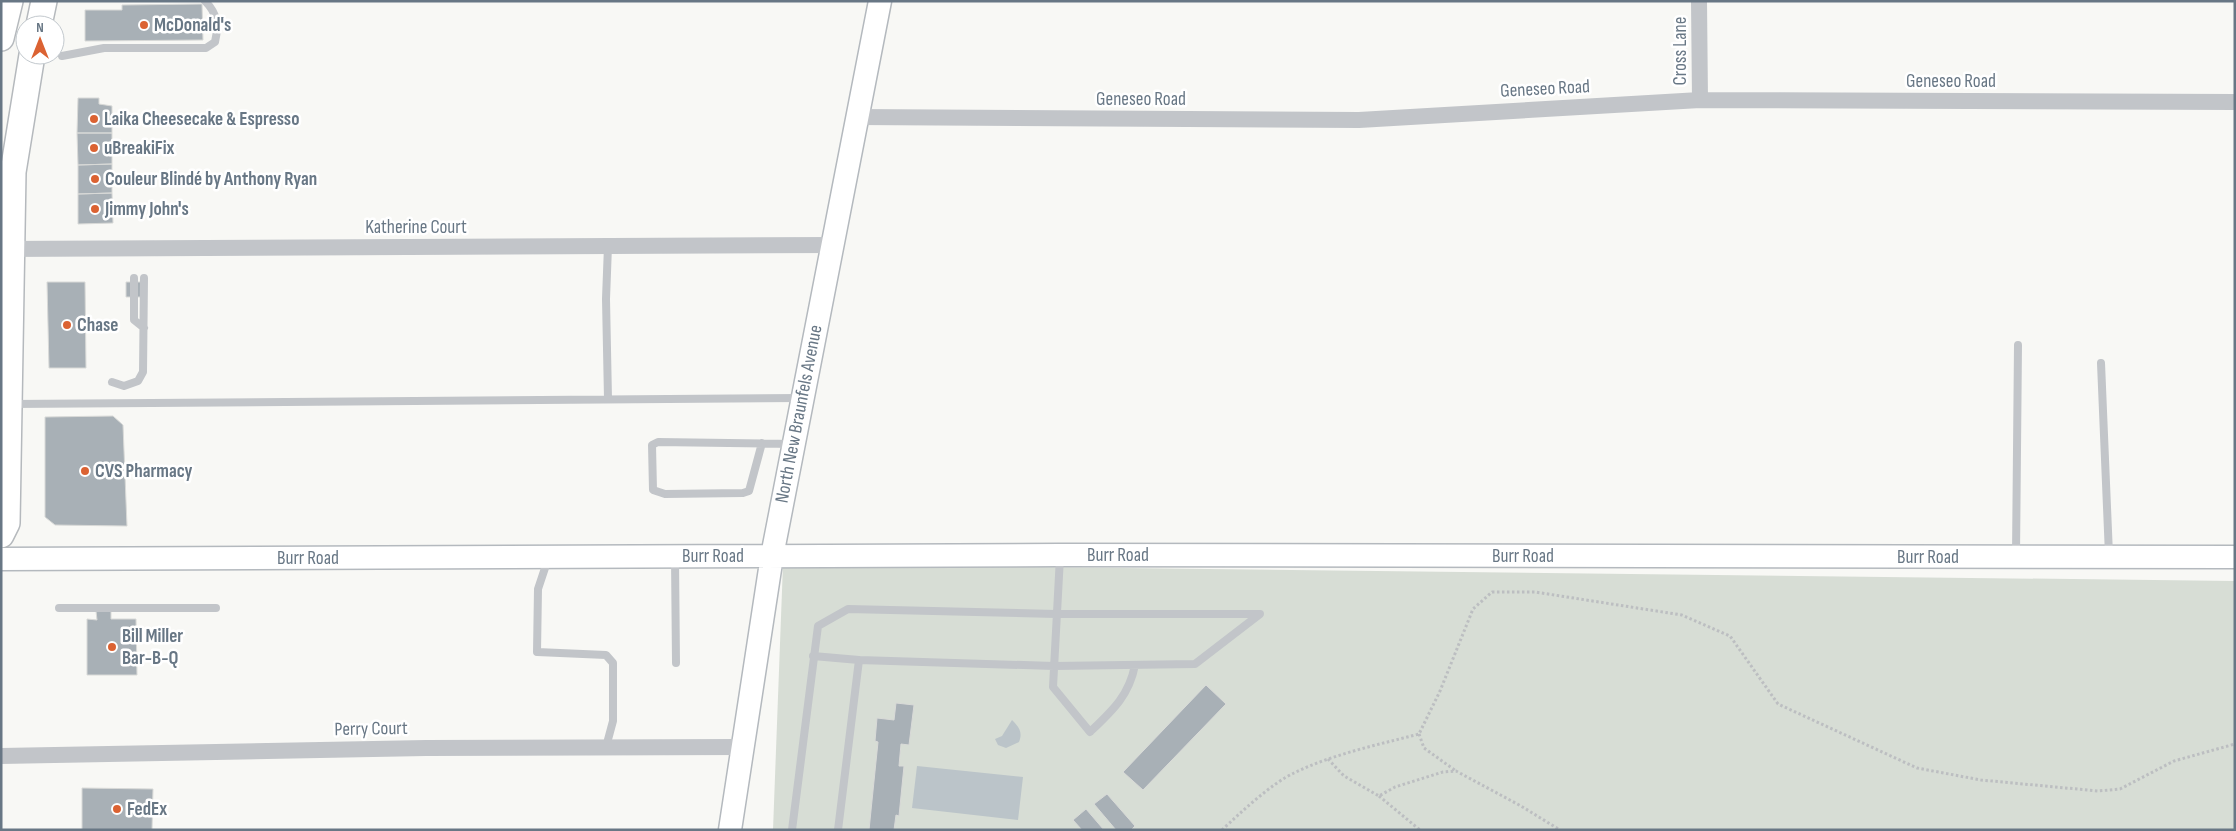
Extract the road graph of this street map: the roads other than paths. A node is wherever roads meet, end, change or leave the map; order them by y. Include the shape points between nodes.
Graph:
1 (10, 1) edge
2 (44, 1) edge
3 (205, 1) edge
4 (880, 1) edge
5 (1699, 1) edge
6 (41, 15) edge
7 (1, 37) edge
8 (65, 55) edge
9 (30, 65) edge
10 (1700, 100) junction
11 (2235, 102) edge
12 (857, 118) junction
13 (832, 245) junction
14 (608, 246) junction
15 (6, 249) edge
16 (134, 278) dead end
17 (144, 278) dead end
18 (144, 328) junction
19 (2018, 345) dead end
20 (2101, 364) dead end
21 (112, 382) dead end
22 (802, 398) junction
23 (608, 399) junction
24 (9, 404) junction
25 (762, 443) junction
26 (794, 444) junction
27 (1, 535) edge
28 (675, 556) junction
29 (772, 556) junction
30 (1060, 556) junction
31 (548, 557) junction
32 (2016, 557) junction
33 (2109, 557) junction
34 (2235, 557) edge
35 (1, 559) edge
36 (59, 608) dead end
37 (216, 608) dead end
38 (1056, 614) junction
39 (813, 656) junction
40 (859, 660) junction
41 (676, 663) dead end
42 (1135, 665) junction
43 (1054, 666) junction
44 (606, 747) junction
45 (741, 747) junction
46 (1, 756) edge
47 (730, 830) edge
48 (792, 830) edge
49 (838, 830) edge

1 - 7 main road
2 - 6 main road
3 - 8 lane via 217,19 215,42 206,48 104,48
4 - 12 street, North New Braunfels Avenue
5 - 10 street, Cross Lane
9 - 15 main road via 13,172
10 - 11 street, Geneseo Road
10 - 12 street, Geneseo Road via 1359,120
12 - 13 street, North New Braunfels Avenue
13 - 14 street, Katherine Court
13 - 22 street, North New Braunfels Avenue
14 - 15 street, Katherine Court
14 - 23 lane
15 - 24 main road
16 - 18 lane via 134,320
17 - 18 lane
18 - 21 lane via 143,372 138,381 124,386
19 - 32 lane
20 - 33 lane
22 - 23 lane
22 - 26 street, North New Braunfels Avenue
23 - 24 lane
24 - 27 main road via 7,523
25 - 25 lane via 658,442 652,445 653,490 666,494 749,491
25 - 26 lane
26 - 29 street, North New Braunfels Avenue
28 - 29 street, Burr Road
28 - 31 street, Burr Road
28 - 41 lane
29 - 30 street, Burr Road
29 - 45 street, North New Braunfels Avenue
30 - 32 street, Burr Road
30 - 38 lane
31 - 35 street, Burr Road
31 - 44 lane via 538,589 537,652 606,655 614,663 613,721
32 - 33 street, Burr Road
33 - 34 street, Burr Road
36 - 37 lane
38 - 39 lane via 848,609 818,626
38 - 42 lane via 1260,614 1195,664
38 - 43 lane
39 - 40 lane
39 - 48 lane
40 - 43 lane
40 - 49 lane
42 - 43 lane
42 - 43 lane via 1132,683 1116,706 1090,732 1053,687
44 - 45 street, Perry Court
44 - 46 street, Perry Court
45 - 47 street, North New Braunfels Avenue

